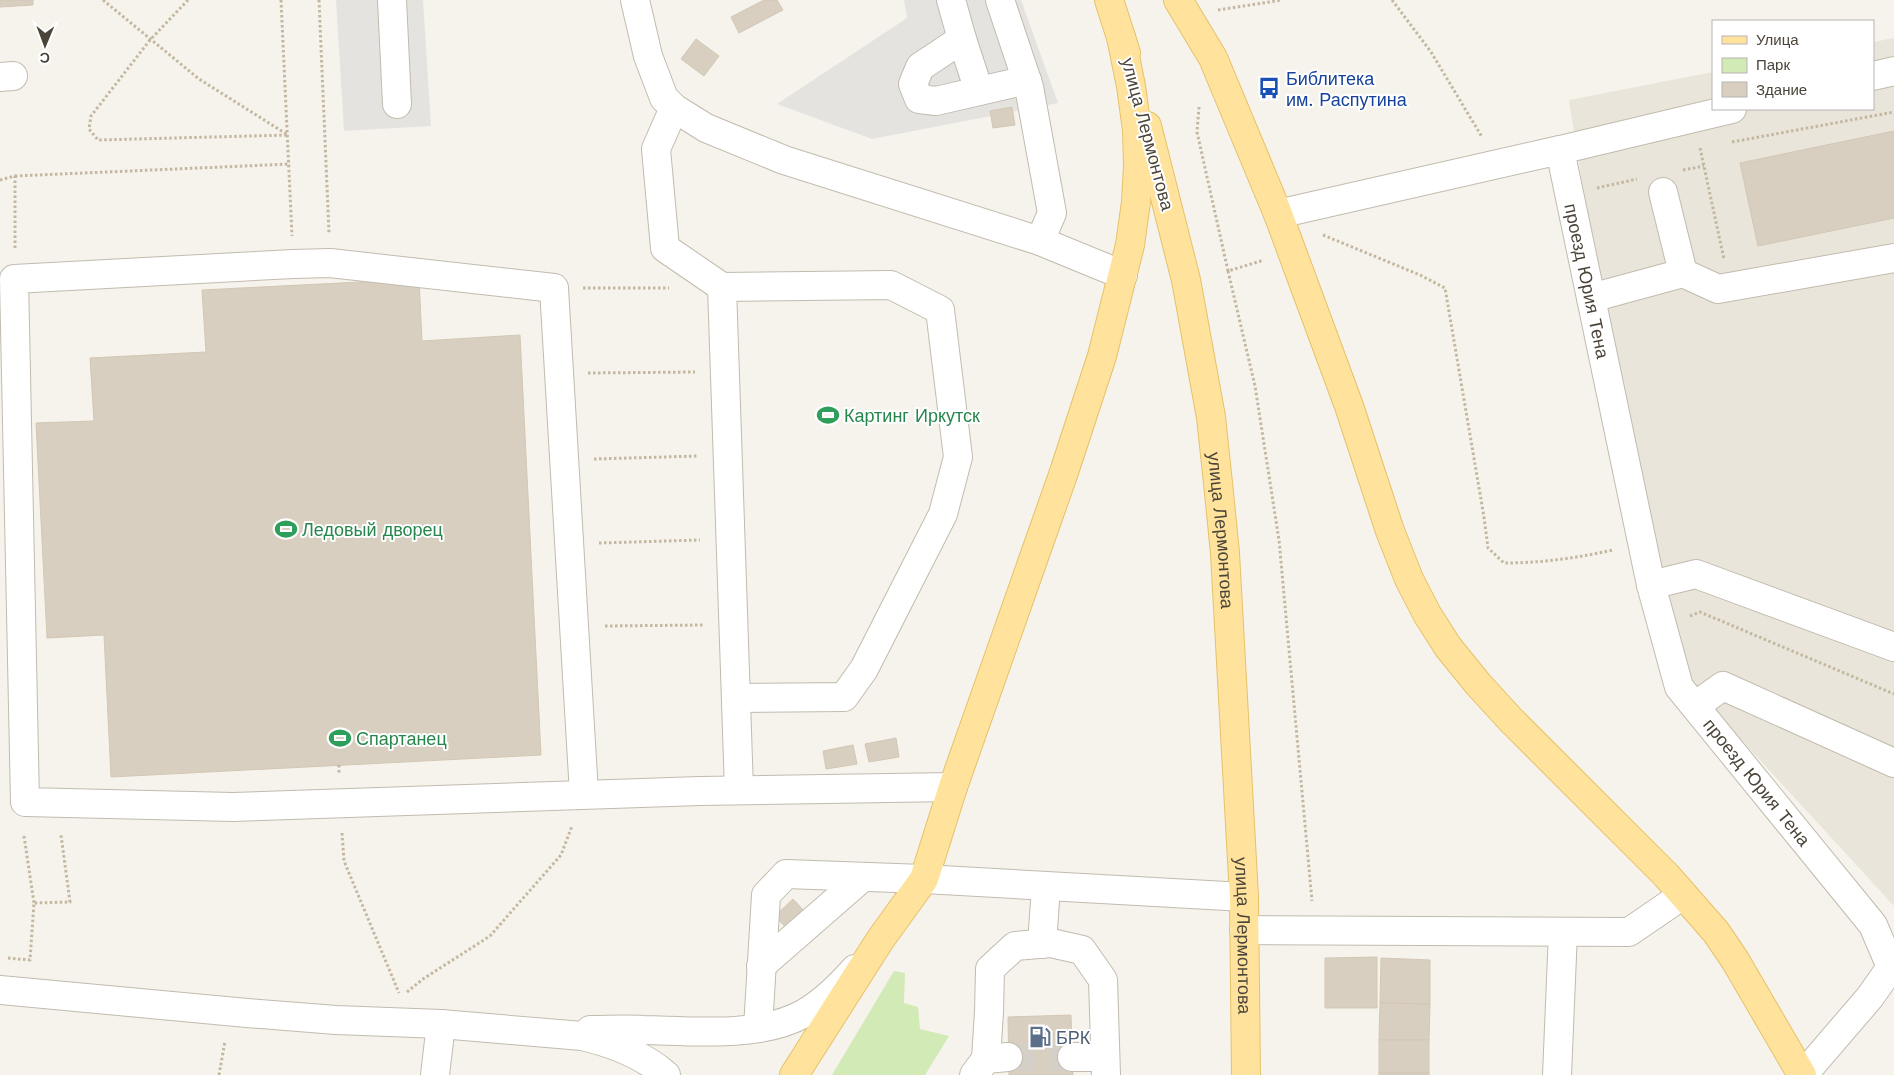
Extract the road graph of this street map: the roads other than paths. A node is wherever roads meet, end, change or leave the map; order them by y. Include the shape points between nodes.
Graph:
1 (392, 0) edge
2 (635, 0) edge
3 (951, 0) edge
4 (1000, 0) edge
5 (1109, 0) edge
6 (1178, 0) edge
7 (1121, 37) junction
8 (962, 39) junction
9 (1894, 71) edge
10 (1874, 76) edge
11 (1028, 84) junction
12 (979, 91) junction
13 (397, 104) dead end
14 (674, 108) junction
15 (1728, 110) edge
16 (1560, 150) junction
17 (1663, 192) dead end
18 (1278, 214) junction
19 (1040, 241) junction
20 (1894, 258) edge
21 (1683, 273) junction
22 (1123, 274) junction
23 (722, 287) junction
24 (1590, 298) junction
25 (1651, 585) junction
26 (1894, 647) edge
27 (737, 698) junction
28 (1695, 706) junction
29 (1894, 763) edge
30 (953, 787) junction
31 (739, 790) junction
32 (584, 794) junction
33 (863, 876) junction
34 (924, 879) junction
35 (1046, 887) junction
36 (1683, 895) junction
37 (1244, 897) junction
38 (1244, 930) junction
39 (1563, 932) junction
40 (880, 940) junction
41 (1042, 944) junction
42 (1893, 965) edge
43 (761, 966) junction
44 (0, 990) edge
45 (441, 1024) junction
46 (758, 1028) junction
47 (526, 1030) junction
48 (1072, 1057) tunnel mouth
49 (989, 1064) edge
50 (1105, 1066) edge
51 (435, 1075) edge
52 (666, 1075) edge
53 (794, 1075) edge
54 (1246, 1075) edge
55 (1557, 1075) edge
56 (1802, 1075) edge

1 - 13 street
2 - 14 street via 648,56 664,98
3 - 8 street
4 - 11 street
5 - 7 main road, улица Лермонтова
6 - 18 main road via 1213,58
7 - 22 main road via 1137,130 1138,166 1136,202
7 - 37 main road, улица Лермонтова via 1186,280 1211,417 1225,553
8 - 12 street
8 - 12 street via 920,67 914,84 919,99 936,101
9 - 10 street
11 - 12 street
11 - 19 street via 1052,213
14 - 19 street via 706,128 784,160
14 - 23 street via 656,149 665,248
15 - 16 street
16 - 18 street
16 - 24 street, проезд Юрия Тена
17 - 21 street
18 - 36 main road via 1349,406 1390,531 1427,614 1478,684
19 - 22 street
20 - 21 street via 1718,289
21 - 24 street
22 - 30 main road via 1102,356 1064,472
23 - 27 street
23 - 27 street via 891,285 940,310 958,457 943,514 864,669 844,697
24 - 25 street, проезд Юрия Тена
25 - 26 street via 1696,574
25 - 28 street, проезд Юрия Тена via 1680,687
27 - 31 street
28 - 29 street via 1723,686
28 - 42 street, проезд Юрия Тена via 1873,925
30 - 31 street
30 - 34 main road
31 - 32 street
32 - 32 street via 233,807 25,802 14,279 330,263 554,288
33 - 34 street
33 - 43 street
33 - 43 street via 786,874 766,895
34 - 35 street
34 - 40 main road
35 - 37 street
35 - 41 street
36 - 39 street via 1629,932
36 - 56 main road via 1716,932 1735,960
37 - 38 main road, улица Лермонтова
38 - 39 street
38 - 54 main road, улица Лермонтова
39 - 55 street
40 - 46 street via 840,986 818,1004 785,1022
40 - 53 main road
41 - 49 street via 1015,946 990,970
41 - 50 street via 1082,950 1103,980
42 - 56 street, проезд Юрия Тена via 1870,997
43 - 46 street
44 - 45 street via 336,1020
45 - 47 street
45 - 51 street
46 - 47 street
47 - 52 street via 603,1041 647,1060
48 - 50 street

